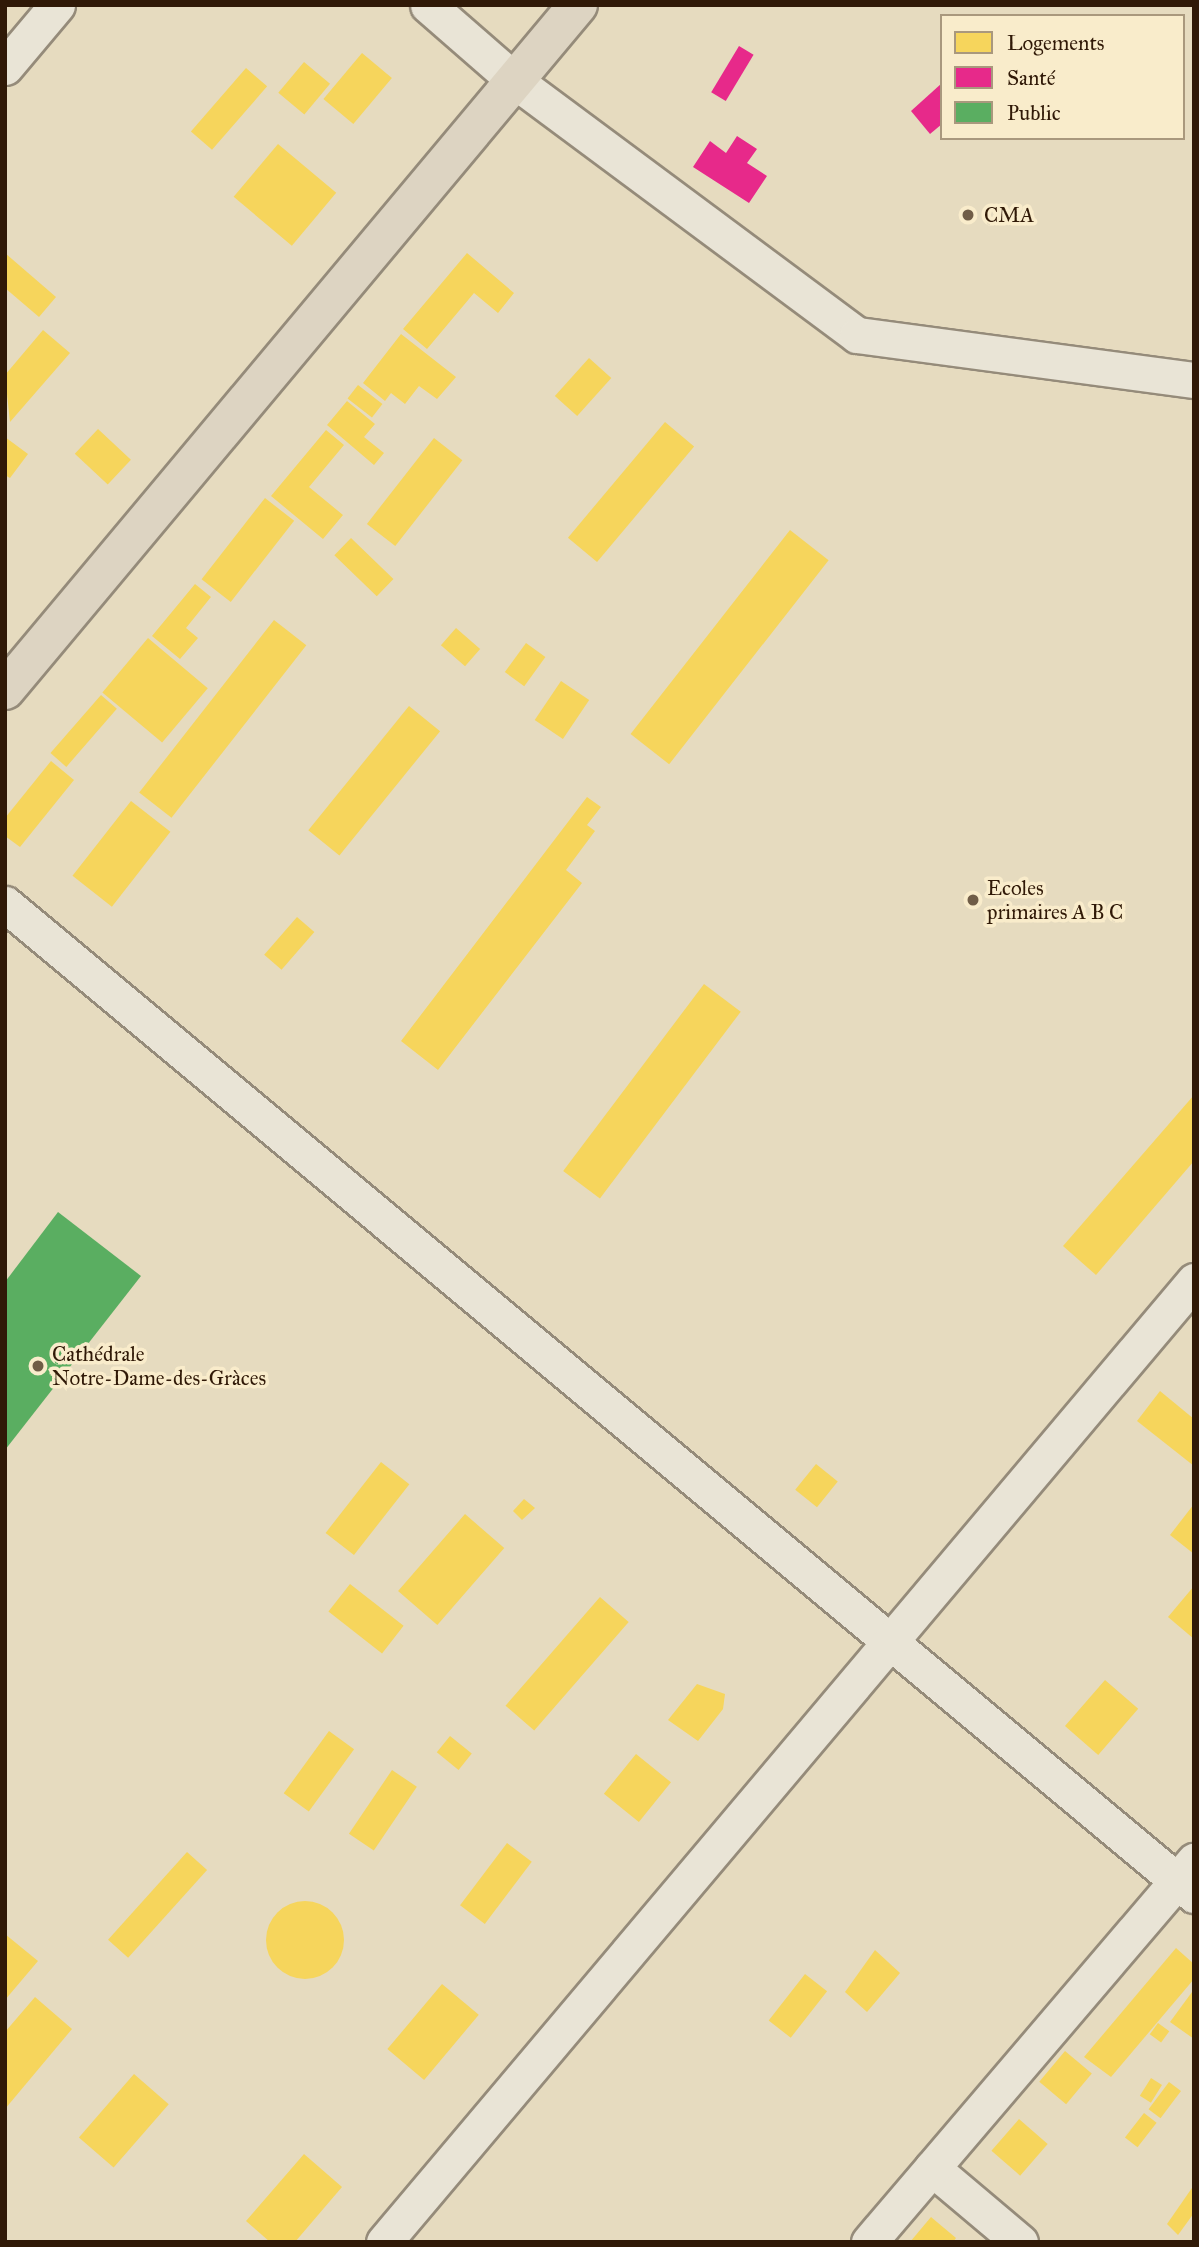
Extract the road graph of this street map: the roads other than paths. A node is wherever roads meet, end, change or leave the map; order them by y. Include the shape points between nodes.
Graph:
1 (57, 5) edge
2 (428, 5) edge
3 (578, 5) edge
4 (5, 66) edge
5 (515, 81) junction
6 (1194, 380) edge
7 (5, 690) edge
8 (5, 904) edge
9 (1194, 1281) edge
10 (891, 1645) junction
11 (1188, 1879) edge
12 (932, 2168) junction
13 (384, 2242) edge
14 (869, 2242) edge
15 (1020, 2242) edge

1 - 4 street
2 - 5 street
3 - 5 highway
5 - 6 street via 857,335
5 - 7 highway
8 - 10 street
9 - 10 street
10 - 11 street
10 - 13 street
11 - 12 street
12 - 14 street
12 - 15 street

